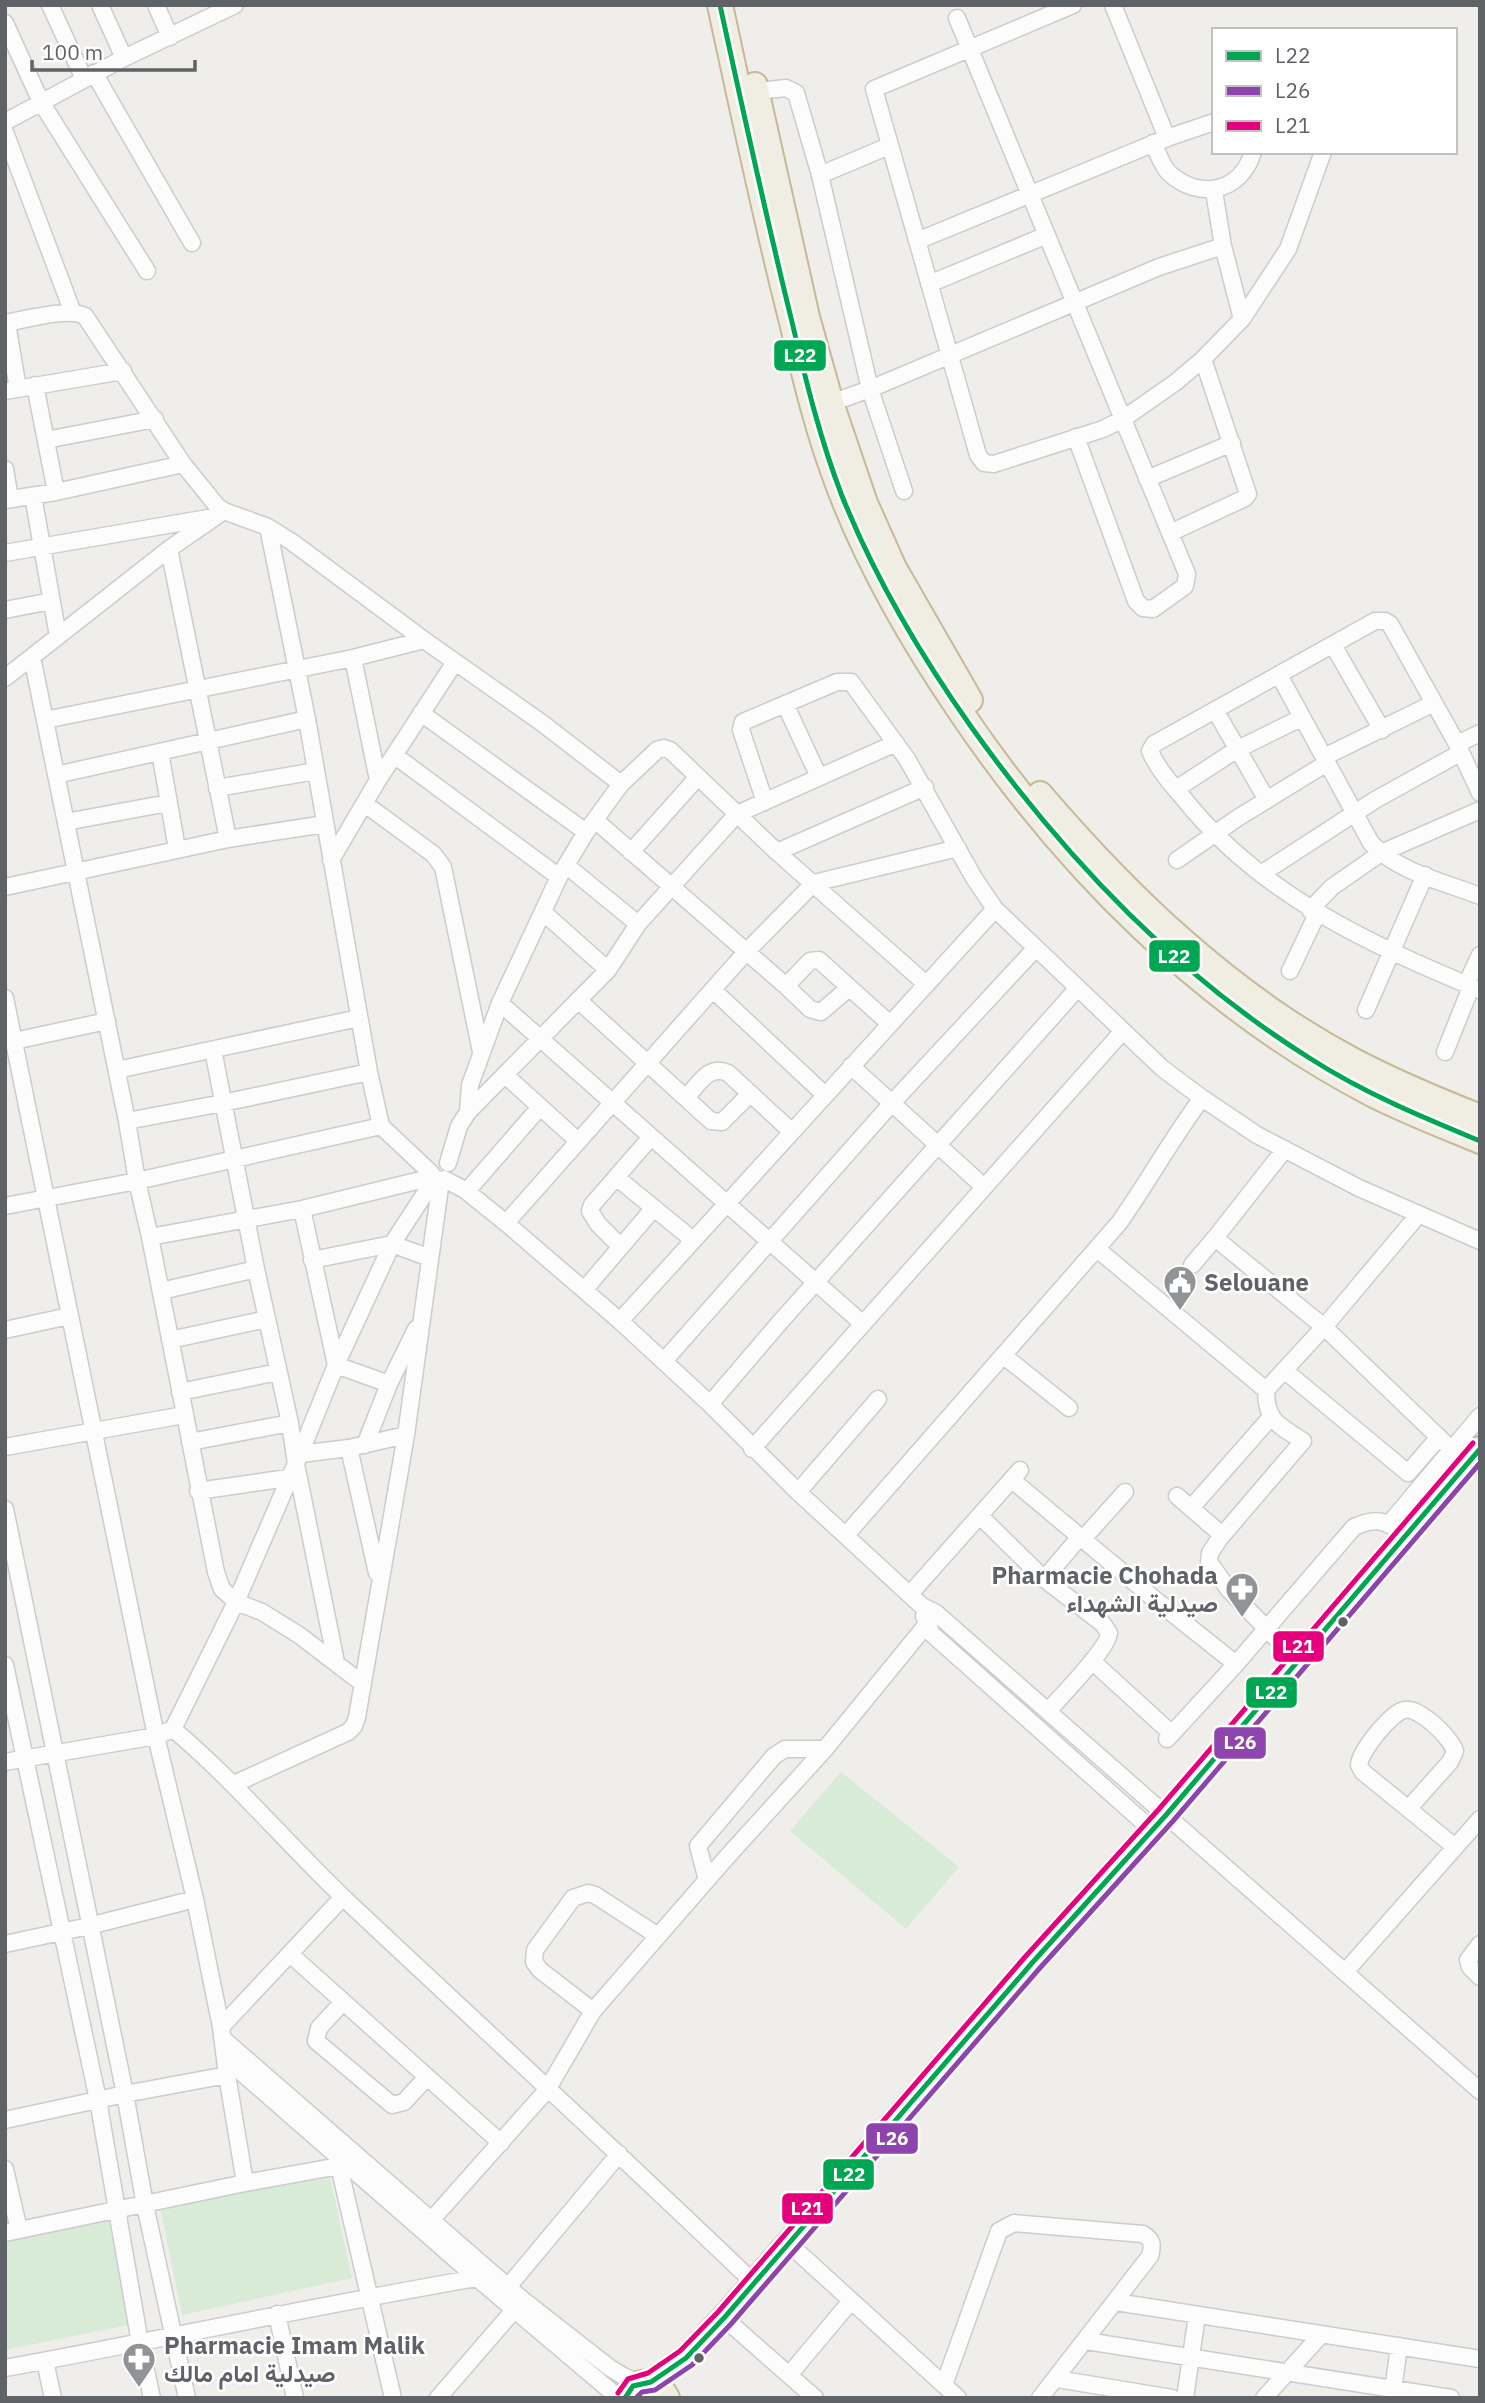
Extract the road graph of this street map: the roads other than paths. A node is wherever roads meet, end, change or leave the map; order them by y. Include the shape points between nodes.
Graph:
1 (50, 5) edge
2 (100, 5) edge
3 (156, 5) edge
4 (235, 5) edge
5 (720, 5) edge
6 (737, 5) edge
7 (1073, 5) edge
8 (1113, 5) edge
9 (211, 10) edge
10 (957, 18) dead end
11 (5, 23) edge
12 (170, 37) junction
13 (970, 49) junction
14 (124, 58) junction
15 (89, 76) junction
16 (747, 92) junction
17 (41, 102) junction
18 (5, 122) edge
19 (1212, 123) edge
20 (5, 132) edge
21 (1160, 140) junction
22 (889, 146) junction
23 (1252, 154) edge
24 (1322, 154) edge
25 (820, 175) junction
26 (1214, 191) junction
27 (1031, 194) junction
28 (1047, 235) junction
29 (917, 241) junction
30 (192, 243) dead end
31 (1223, 246) junction
32 (147, 271) dead end
33 (929, 284) junction
34 (1074, 304) junction
35 (73, 313) junction
36 (1242, 319) junction
37 (6, 323) edge
38 (950, 355) junction
39 (1203, 359) junction
40 (123, 372) junction
41 (35, 386) junction
42 (870, 389) junction
43 (11, 390) edge
44 (831, 403) junction
45 (155, 419) junction
46 (1123, 419) junction
47 (1076, 438) junction
48 (46, 440) junction
49 (1232, 443) junction
50 (183, 464) junction
51 (5, 469) edge
52 (1147, 479) junction
53 (904, 491) dead end
54 (56, 492) junction
55 (33, 496) junction
56 (8, 499) edge
57 (217, 514) junction
58 (268, 527) junction
59 (1170, 533) junction
60 (42, 546) junction
61 (169, 549) junction
62 (5, 553) edge
63 (51, 601) junction
64 (5, 610) edge
65 (58, 636) junction
66 (424, 640) junction
67 (1333, 645) junction
68 (32, 657) junction
69 (353, 658) junction
70 (454, 662) junction
71 (296, 669) junction
72 (1279, 674) junction
73 (5, 678) edge
74 (198, 688) junction
75 (1434, 703) junction
76 (785, 704) junction
77 (1215, 710) junction
78 (421, 713) junction
79 (1301, 718) junction
80 (307, 719) junction
81 (45, 720) junction
82 (1382, 730) junction
83 (1480, 733) edge
84 (209, 742) junction
85 (895, 743) junction
86 (1458, 749) junction
87 (1236, 750) junction
88 (160, 752) junction
89 (394, 755) junction
90 (1326, 760) junction
91 (316, 771) junction
92 (56, 775) junction
93 (819, 777) junction
94 (697, 778) junction
95 (378, 780) junction
96 (621, 784) junction
97 (925, 787) junction
98 (217, 788) junction
99 (1176, 789) junction
100 (1480, 793) edge
101 (1266, 800) junction
102 (765, 802) junction
103 (168, 803) junction
104 (365, 804) junction
105 (1480, 810) edge
106 (1355, 813) junction
107 (737, 814) junction
108 (66, 822) junction
109 (325, 824) junction
110 (591, 826) junction
111 (1216, 835) junction
112 (228, 839) junction
113 (958, 848) junction
114 (177, 849) junction
115 (631, 852) junction
116 (777, 852) junction
117 (1381, 853) junction
118 (331, 860) junction
119 (1177, 860) dead end
120 (76, 870) junction
121 (563, 871) junction
122 (1261, 874) junction
123 (1425, 875) junction
124 (814, 883) junction
125 (5, 887) edge
126 (671, 888) junction
127 (1480, 896) edge
128 (995, 909) junction
129 (544, 912) junction
130 (1313, 912) junction
131 (638, 924) junction
132 (1035, 949) junction
133 (746, 952) junction
134 (1392, 953) junction
135 (1480, 955) edge
136 (608, 970) junction
137 (1290, 971) dead end
138 (926, 984) junction
139 (786, 986) junction
140 (1472, 987) edge
141 (849, 988) junction
142 (1077, 989) junction
143 (713, 990) junction
144 (5, 998) edge
145 (578, 1000) junction
146 (500, 1003) junction
147 (1366, 1010) dead end
148 (359, 1018) junction
149 (107, 1021) junction
150 (890, 1024) junction
151 (1122, 1032) junction
152 (542, 1039) junction
153 (13, 1041) junction
154 (213, 1050) junction
155 (1445, 1052) dead end
156 (481, 1055) junction
157 (648, 1063) junction
158 (851, 1066) junction
159 (117, 1070) junction
160 (369, 1072) junction
161 (505, 1075) junction
162 (22, 1082) junction
163 (5, 1085) edge
164 (750, 1094) junction
165 (825, 1095) junction
166 (686, 1098) junction
167 (1202, 1098) junction
168 (223, 1103) junction
169 (613, 1103) junction
170 (892, 1103) junction
171 (540, 1107) junction
172 (468, 1112) junction
173 (1480, 1117) edge
174 (127, 1121) junction
175 (381, 1126) junction
176 (792, 1132) junction
177 (651, 1137) junction
178 (578, 1141) junction
179 (1480, 1141) edge
180 (937, 1145) junction
181 (1285, 1149) junction
182 (234, 1159) junction
183 (440, 1171) junction
184 (616, 1177) junction
185 (137, 1181) junction
186 (984, 1187) junction
187 (466, 1191) junction
188 (45, 1199) junction
189 (726, 1203) junction
190 (5, 1206) edge
191 (654, 1208) junction
192 (302, 1209) junction
193 (1419, 1214) junction
194 (247, 1219) junction
195 (506, 1223) junction
196 (150, 1237) junction
197 (1215, 1238) junction
198 (693, 1240) junction
199 (1480, 1241) edge
200 (770, 1242) junction
201 (392, 1244) junction
202 (621, 1247) junction
203 (1097, 1249) junction
204 (430, 1258) junction
205 (313, 1260) junction
206 (1192, 1265) dead end
207 (256, 1269) junction
208 (815, 1282) junction
209 (584, 1290) junction
210 (161, 1291) junction
211 (69, 1316) junction
212 (422, 1317) junction
213 (267, 1319) junction
214 (620, 1321) junction
215 (863, 1324) junction
216 (1324, 1328) junction
217 (5, 1330) edge
218 (170, 1340) junction
219 (1004, 1356) junction
220 (664, 1361) junction
221 (336, 1365) junction
222 (1284, 1370) junction
223 (278, 1372) junction
224 (388, 1384) junction
225 (1266, 1390) junction
226 (180, 1392) junction
227 (878, 1399) dead end
228 (709, 1404) junction
229 (1069, 1408) dead end
230 (184, 1415) junction
231 (1480, 1416) edge
232 (1271, 1417) junction
233 (290, 1423) junction
234 (94, 1432) junction
235 (406, 1435) junction
236 (190, 1442) junction
237 (1445, 1443) junction
238 (357, 1446) junction
239 (5, 1447) edge
240 (752, 1449) junction
241 (1480, 1449) edge
242 (295, 1466) junction
243 (198, 1491) junction
244 (798, 1492) junction
245 (1125, 1492) dead end
246 (1177, 1496) dead end
247 (1191, 1508) junction
248 (5, 1509) edge
249 (980, 1516) junction
250 (1398, 1529) junction
251 (846, 1535) junction
252 (1222, 1535) junction
253 (1081, 1539) junction
254 (1044, 1579) junction
255 (379, 1582) junction
256 (910, 1594) junction
257 (236, 1602) junction
258 (928, 1615) junction
259 (1267, 1628) junction
260 (1092, 1661) junction
261 (1298, 1661) junction
262 (336, 1662) junction
263 (1236, 1664) junction
264 (5, 1665) edge
265 (363, 1684) junction
266 (1048, 1711) junction
267 (173, 1730) junction
268 (156, 1736) junction
269 (825, 1749) junction
270 (53, 1752) junction
271 (24, 1758) junction
272 (5, 1762) edge
273 (234, 1784) junction
274 (742, 1793) junction
275 (1409, 1808) junction
276 (766, 1814) junction
277 (1480, 1819) edge
278 (1159, 1822) junction
279 (1455, 1847) junction
280 (707, 1880) junction
281 (343, 1897) junction
282 (195, 1899) junction
283 (89, 1926) junction
284 (64, 1931) junction
285 (658, 1936) junction
286 (5, 1944) edge
287 (1480, 1944) edge
288 (290, 1954) junction
289 (1345, 1972) junction
290 (1480, 1977) edge
291 (343, 2002) junction
292 (593, 2011) junction
293 (222, 2032) junction
294 (225, 2058) junction
295 (227, 2076) junction
296 (427, 2077) junction
297 (547, 2090) junction
298 (1480, 2091) edge
299 (125, 2094) junction
300 (98, 2100) junction
301 (5, 2120) edge
302 (501, 2143) junction
303 (619, 2154) junction
304 (345, 2159) junction
305 (5, 2169) edge
306 (245, 2183) junction
307 (145, 2205) junction
308 (118, 2210) junction
309 (428, 2224) junction
310 (12, 2232) edge
311 (789, 2244) junction
312 (477, 2278) junction
313 (754, 2283) junction
314 (504, 2292) junction
315 (368, 2296) junction
316 (851, 2301) junction
317 (1116, 2302) junction
318 (518, 2305) junction
319 (277, 2314) junction
320 (1197, 2315) junction
321 (724, 2318) junction
322 (1321, 2335) junction
323 (174, 2337) junction
324 (1086, 2341) junction
325 (140, 2343) junction
326 (1399, 2346) junction
327 (1191, 2358) junction
328 (1480, 2360) edge
329 (45, 2361) junction
330 (5, 2368) edge
331 (1286, 2373) junction
332 (789, 2375) junction
333 (1057, 2379) junction
334 (944, 2385) junction
335 (637, 2393) edge
336 (1392, 2393) edge
337 (53, 2398) edge
338 (152, 2398) edge
339 (187, 2398) edge
340 (295, 2398) edge
341 (393, 2398) edge
342 (438, 2398) edge
343 (816, 2398) edge
344 (958, 2398) edge
345 (1041, 2398) edge
346 (1172, 2398) edge
347 (1185, 2398) edge
348 (1264, 2398) edge
349 (1451, 2398) edge

1 - 15 street
2 - 14 street
3 - 12 street
4 - 9 street
5 - 16 highway
6 - 16 highway
7 - 13 street
8 - 21 street
9 - 12 street
10 - 13 street
11 - 17 street
12 - 14 street
13 - 22 street via 874,89
13 - 27 street
14 - 15 street
15 - 17 street
15 - 30 street
16 - 25 street via 786,88 796,93
16 - 44 highway
16 - 179 highway via 784,294 831,464 878,576 914,642 988,753 1050,833 1127,914 1216,992 1362,1088
17 - 18 street
17 - 32 street
19 - 21 street
20 - 35 street
21 - 26 street via 1167,171 1192,186
21 - 27 street
22 - 25 street
22 - 29 street
23 - 26 street via 1241,176
24 - 36 street via 1288,249
25 - 42 street
26 - 31 street
27 - 28 street
27 - 29 street
28 - 33 street
28 - 34 street
29 - 33 street
31 - 34 street
31 - 36 street
33 - 38 street
34 - 38 street
34 - 46 street
35 - 37 street
35 - 40 street via 90,321
36 - 39 street
37 - 43 street
38 - 42 street
38 - 47 street via 984,463
39 - 46 street
39 - 49 street
40 - 41 street
40 - 45 street
41 - 43 street
41 - 48 street
42 - 44 street
42 - 53 street
44 - 173 highway via 894,568 964,691 1026,778 1112,876 1217,970 1277,1014 1353,1061
45 - 48 street
45 - 50 street
46 - 47 street
46 - 52 street
47 - 59 street via 1136,601 1148,610 1185,586 1187,580
48 - 54 street
49 - 52 street
49 - 59 street via 1248,494
50 - 54 street
50 - 57 street
51 - 56 street
52 - 59 street
54 - 55 street
55 - 56 street
55 - 60 street
57 - 58 street
57 - 60 street
57 - 61 street
58 - 66 street
58 - 71 street
60 - 62 street
60 - 63 street
61 - 65 street
61 - 74 street
63 - 64 street
63 - 65 street
65 - 68 street
66 - 69 street
66 - 70 street
67 - 72 street
67 - 75 street via 1375,621 1385,621
67 - 82 street
68 - 73 street
68 - 81 street
69 - 71 street
69 - 95 street
70 - 78 street
70 - 96 street
71 - 74 street
71 - 80 street
72 - 77 street
72 - 79 street
74 - 81 street
74 - 84 street
75 - 82 street
75 - 86 street
76 - 85 street via 846,681 856,686
76 - 93 street
76 - 102 street via 740,726
77 - 87 street
77 - 99 street via 1152,747 1152,755
78 - 89 street
78 - 110 street
79 - 87 street
79 - 90 street
80 - 84 street
80 - 91 street
81 - 92 street
82 - 90 street
83 - 86 street
84 - 88 street
84 - 98 street
85 - 93 street
85 - 97 street
86 - 100 street
86 - 106 street
87 - 99 street
87 - 101 street
88 - 92 street
88 - 103 street
89 - 95 street
89 - 121 street
90 - 101 street
90 - 106 street
91 - 98 street
91 - 109 street
92 - 108 street
93 - 102 street
94 - 96 street via 664,748 649,755
94 - 107 street
94 - 115 street
95 - 104 street
96 - 110 street
97 - 113 street
97 - 116 street
98 - 112 street
99 - 111 street
101 - 111 street
102 - 107 street
103 - 108 street
103 - 114 street
104 - 118 street
104 - 156 street via 433,854 443,867
105 - 117 street
106 - 117 street
106 - 122 street
107 - 116 street
107 - 126 street
108 - 120 street
109 - 112 street
109 - 118 street
110 - 115 street
110 - 121 street
111 - 119 street
111 - 122 street
112 - 114 street
113 - 124 street
113 - 128 street
114 - 120 street
115 - 126 street
116 - 124 street
117 - 123 street
117 - 130 street via 1341,880
118 - 148 street
120 - 125 street
120 - 149 street
121 - 129 street
121 - 131 street
122 - 130 street
123 - 127 street
123 - 134 street
124 - 133 street
124 - 138 street
126 - 131 street
126 - 133 street
128 - 132 street
128 - 138 street
129 - 136 street
129 - 146 street
130 - 134 street
130 - 137 street
131 - 136 street
132 - 142 street
132 - 170 street
133 - 139 street
133 - 143 street
134 - 140 street
134 - 147 street
135 - 140 street
136 - 145 street
138 - 150 street
139 - 141 street via 816,1012
139 - 141 street via 815,960 822,961
140 - 155 street
141 - 150 street
142 - 151 street
142 - 180 street
143 - 157 street
143 - 165 street
144 - 153 street
145 - 152 street
145 - 157 street
146 - 152 street
146 - 156 street
148 - 154 street
148 - 160 street
149 - 153 street
149 - 159 street
150 - 158 street
151 - 167 street
151 - 186 street
152 - 161 street
152 - 169 street
153 - 162 street
154 - 159 street
154 - 168 street
156 - 172 street via 470,1085
157 - 166 street
157 - 169 street
158 - 165 street
158 - 170 street
159 - 174 street
160 - 168 street
160 - 175 street
161 - 171 street
161 - 172 street
162 - 163 street
162 - 188 street
164 - 166 street via 718,1122
164 - 166 street via 728,1073 713,1070
164 - 176 street
165 - 176 street
167 - 181 street
167 - 203 street via 1147,1184
168 - 174 street
168 - 182 street
169 - 177 street
169 - 178 street
170 - 180 street
170 - 200 street
171 - 178 street
171 - 187 street
172 - 183 street
174 - 185 street
175 - 182 street
175 - 183 street via 409,1154
176 - 189 street
177 - 184 street
177 - 189 street
178 - 195 street
180 - 186 street
180 - 208 street
181 - 193 street
181 - 197 street
182 - 185 street
182 - 194 street
183 - 187 street
183 - 192 street
183 - 201 street
183 - 204 street
184 - 191 street
184 - 202 street via 590,1211
185 - 188 street
185 - 196 street
186 - 215 street
187 - 195 street
188 - 190 street
188 - 211 street
189 - 198 street
189 - 200 street
191 - 198 street
191 - 202 street
192 - 194 street
192 - 205 street
193 - 199 street
193 - 216 street
194 - 196 street
194 - 207 street
195 - 209 street
196 - 210 street
197 - 206 street
197 - 216 street
198 - 214 street
200 - 208 street
200 - 220 street
201 - 204 street
201 - 205 street
201 - 221 street
202 - 209 street
203 - 219 street
203 - 225 street
204 - 212 street
205 - 221 street
207 - 210 street
207 - 213 street
208 - 215 street
208 - 228 street
209 - 214 street
210 - 218 street
211 - 217 street
211 - 234 street
212 - 224 street
212 - 235 street
213 - 218 street
213 - 223 street
214 - 220 street
215 - 240 street
216 - 222 street
216 - 237 street
218 - 226 street
219 - 229 street
219 - 251 street
220 - 228 street
221 - 224 street
221 - 242 street
222 - 225 street
222 - 237 street via 1408,1473
223 - 226 street
223 - 233 street
224 - 238 street
225 - 232 street
226 - 230 street
227 - 244 street
228 - 240 street
230 - 234 street
230 - 236 street
231 - 237 street
232 - 247 street
232 - 252 street via 1303,1441
233 - 236 street
233 - 242 street
234 - 239 street
234 - 268 street
235 - 238 street
235 - 255 street
236 - 243 street
237 - 250 street
238 - 242 street
238 - 255 street
240 - 244 street
241 - 250 highway
242 - 243 street
242 - 257 street
242 - 262 street
243 - 257 street via 216,1572 222,1589
244 - 251 street
245 - 253 street
246 - 247 street
247 - 252 street
248 - 270 street
249 - 253 street via 1016,1475
249 - 254 street
249 - 256 street
250 - 259 street via 1382,1520 1354,1527
250 - 261 highway
251 - 256 street
252 - 259 street via 1209,1562
253 - 254 street
253 - 263 street
254 - 260 street via 1108,1629 1108,1641
255 - 265 street
256 - 258 street
257 - 262 street via 271,1618
257 - 267 street
258 - 266 street
258 - 269 street
258 - 278 street via 932,1634 986,1684
259 - 261 street
259 - 263 street
260 - 263 street via 1169,1737
260 - 266 street
261 - 278 highway
262 - 265 street
264 - 271 street
265 - 273 street via 354,1727 348,1732
266 - 278 street
267 - 268 street
267 - 273 street
268 - 270 street
268 - 282 street
269 - 274 street via 779,1751
269 - 276 street
270 - 271 street
270 - 283 street
271 - 272 street
271 - 284 street
273 - 281 street
274 - 276 street
274 - 280 street via 698,1846
275 - 275 street via 1455,1751 1434,1724 1405,1710 1365,1747 1359,1765
275 - 279 street
276 - 280 street
277 - 279 street
278 - 289 street
278 - 311 highway
279 - 289 street
280 - 285 street
281 - 288 street
281 - 297 street
282 - 283 street
282 - 293 street
283 - 284 street
283 - 299 street
284 - 286 street
284 - 300 street
285 - 292 street
285 - 292 street via 595,1895 573,1898 535,1950 534,1962
287 - 290 street via 1468,1961
288 - 291 street
288 - 293 street
289 - 298 street
291 - 296 street
291 - 296 street via 318,2028 316,2041 392,2105 404,2102
292 - 297 street
293 - 294 street
293 - 304 street
294 - 295 street
294 - 304 street
295 - 299 street
295 - 306 street
296 - 302 street
297 - 302 street
297 - 303 street
299 - 300 street
299 - 307 street
300 - 301 street
300 - 308 street
302 - 309 street
303 - 313 street
303 - 314 street
304 - 306 street
304 - 309 street
304 - 315 street
305 - 310 street
306 - 307 street
307 - 308 street
307 - 323 street
308 - 310 street
308 - 325 street
309 - 312 street
309 - 314 street
311 - 313 highway
311 - 316 street
312 - 314 street
312 - 315 street
313 - 321 highway
314 - 318 street
315 - 319 street
315 - 341 street
316 - 332 street
316 - 334 street
317 - 320 street
317 - 324 street
317 - 334 street via 1150,2256 1150,2238 1014,2223 999,2231
318 - 335 street
318 - 335 street via 625,2378
318 - 342 street
319 - 323 street
319 - 340 street
320 - 322 street
320 - 327 street
321 - 332 street
321 - 335 highway via 686,2358
322 - 326 street
322 - 331 street
323 - 325 street
323 - 339 street
324 - 327 street
324 - 333 street
325 - 329 street
325 - 338 street
326 - 328 street
326 - 336 street
327 - 331 street
327 - 347 street
329 - 330 street
329 - 337 street
331 - 336 street
331 - 348 street
332 - 343 street
333 - 345 street
333 - 346 street
334 - 344 street
336 - 349 street

